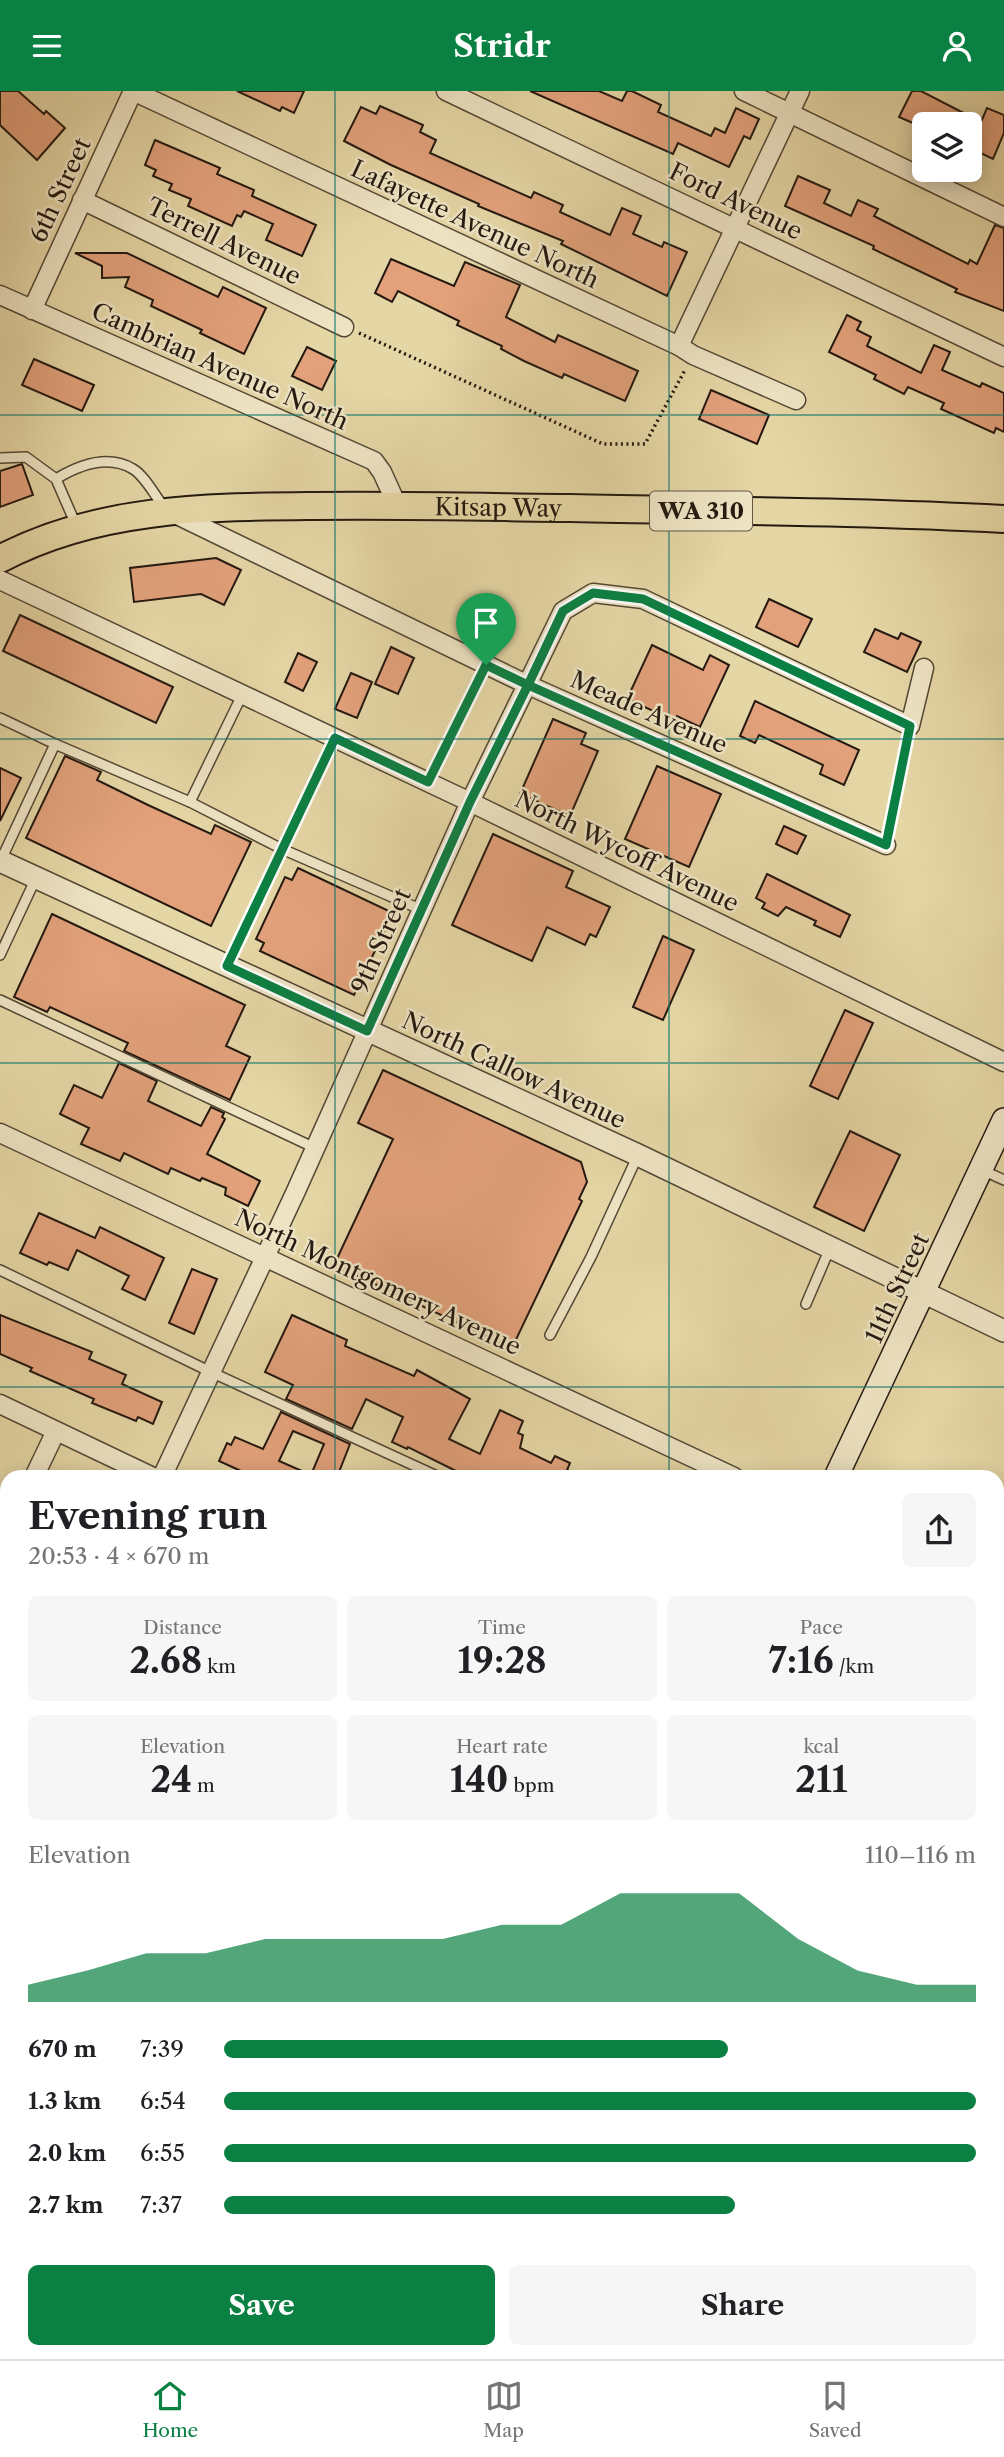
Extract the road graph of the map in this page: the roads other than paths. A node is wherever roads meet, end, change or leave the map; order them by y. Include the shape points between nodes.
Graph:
1 (133, 91) edge
2 (446, 91) edge
3 (744, 91) edge
4 (800, 91) edge
5 (790, 113) junction
6 (82, 200) junction
7 (1004, 217) edge
8 (736, 228) junction
9 (0, 295) edge
10 (32, 310) junction
11 (344, 327) road end
12 (686, 351) junction
13 (1004, 357) edge
14 (796, 400) dead end
15 (0, 458) edge
16 (56, 479) junction
17 (397, 505) junction
18 (166, 510) junction
19 (1004, 519) edge
20 (77, 529) junction
21 (0, 559) edge
22 (0, 580) edge
23 (486, 665) junction
24 (924, 667) dead end
25 (528, 685) junction
26 (242, 695) junction
27 (0, 718) edge
28 (910, 726) junction
29 (335, 738) junction
30 (55, 744) junction
31 (428, 782) junction
32 (190, 802) junction
33 (470, 802) junction
34 (886, 845) joint
35 (282, 849) junction
36 (0, 861) edge
37 (36, 878) junction
38 (422, 910) junction
39 (0, 955) edge
40 (227, 966) junction
41 (0, 1000) edge
42 (367, 1031) junction
43 (1004, 1062) edge
44 (1004, 1120) edge
45 (0, 1133) edge
46 (315, 1148) junction
47 (638, 1155) junction
48 (982, 1170) junction
49 (1004, 1180) edge
50 (830, 1248) junction
51 (266, 1257) junction
52 (0, 1270) edge
53 (925, 1293) junction
54 (806, 1304) dead end
55 (1004, 1331) edge
56 (550, 1335) dead end
57 (213, 1373) junction
58 (0, 1404) edge
59 (56, 1431) junction
60 (37, 1470) edge
61 (138, 1470) edge
62 (165, 1470) edge
63 (424, 1470) edge
64 (719, 1470) edge
65 (839, 1470) edge

1 - 6 street, 6th Street
1 - 12 street, Lafayette Avenue North
2 - 8 street, Ford Avenue
3 - 5 street
4 - 5 street
5 - 7 street
5 - 8 street
6 - 10 street, 6th Street
6 - 11 street, Terrell Avenue
8 - 12 street
8 - 13 street, Ford Avenue
9 - 10 street, Cambrian Avenue North
10 - 17 street, Cambrian Avenue North via 374,461
12 - 14 street, Lafayette Avenue North
15 - 16 lane via 26,457
16 - 18 lane via 77,466 113,461 135,470
16 - 20 lane
17 - 18 main road, Kitsap Way / WA 310
17 - 19 main road, Kitsap Way / WA 310
18 - 20 main road, Kitsap Way / WA 310
18 - 23 street, Meade Avenue
20 - 21 main road, Kitsap Way / WA 310
22 - 26 street, North Wycoff Avenue
23 - 25 street, Meade Avenue
23 - 31 lane
24 - 28 street
25 - 28 street, 9th Street via 563,611 593,593 643,599
25 - 33 street, 9th Street
25 - 34 street, Meade Avenue
26 - 29 street, North Wycoff Avenue
26 - 32 lane
27 - 30 lane
28 - 34 lane
29 - 31 street, North Wycoff Avenue
29 - 35 lane
30 - 32 lane
30 - 36 lane
31 - 33 street, North Wycoff Avenue
32 - 35 lane
33 - 38 street, 9th Street
33 - 43 street, North Wycoff Avenue
35 - 38 lane
35 - 40 lane
36 - 37 street, North Callow Avenue
37 - 39 lane
37 - 40 street, North Callow Avenue
38 - 42 street, 9th Street
40 - 42 street, North Callow Avenue
41 - 46 lane
42 - 46 street, 9th Street
42 - 47 street, North Callow Avenue
44 - 48 main road, 11th Street
45 - 51 street, North Montgomery Avenue
46 - 51 street, 9th Street
47 - 50 street, North Callow Avenue
47 - 56 lane
48 - 49 lane
48 - 53 main road, 11th Street
50 - 53 street, North Callow Avenue
50 - 54 lane
51 - 57 street, 9th Street
51 - 64 street, North Montgomery Avenue
52 - 57 lane
53 - 55 street, North Callow Avenue
53 - 65 main road, 11th Street
57 - 62 street, 9th Street
57 - 63 lane
58 - 59 street
59 - 60 street
59 - 61 street

